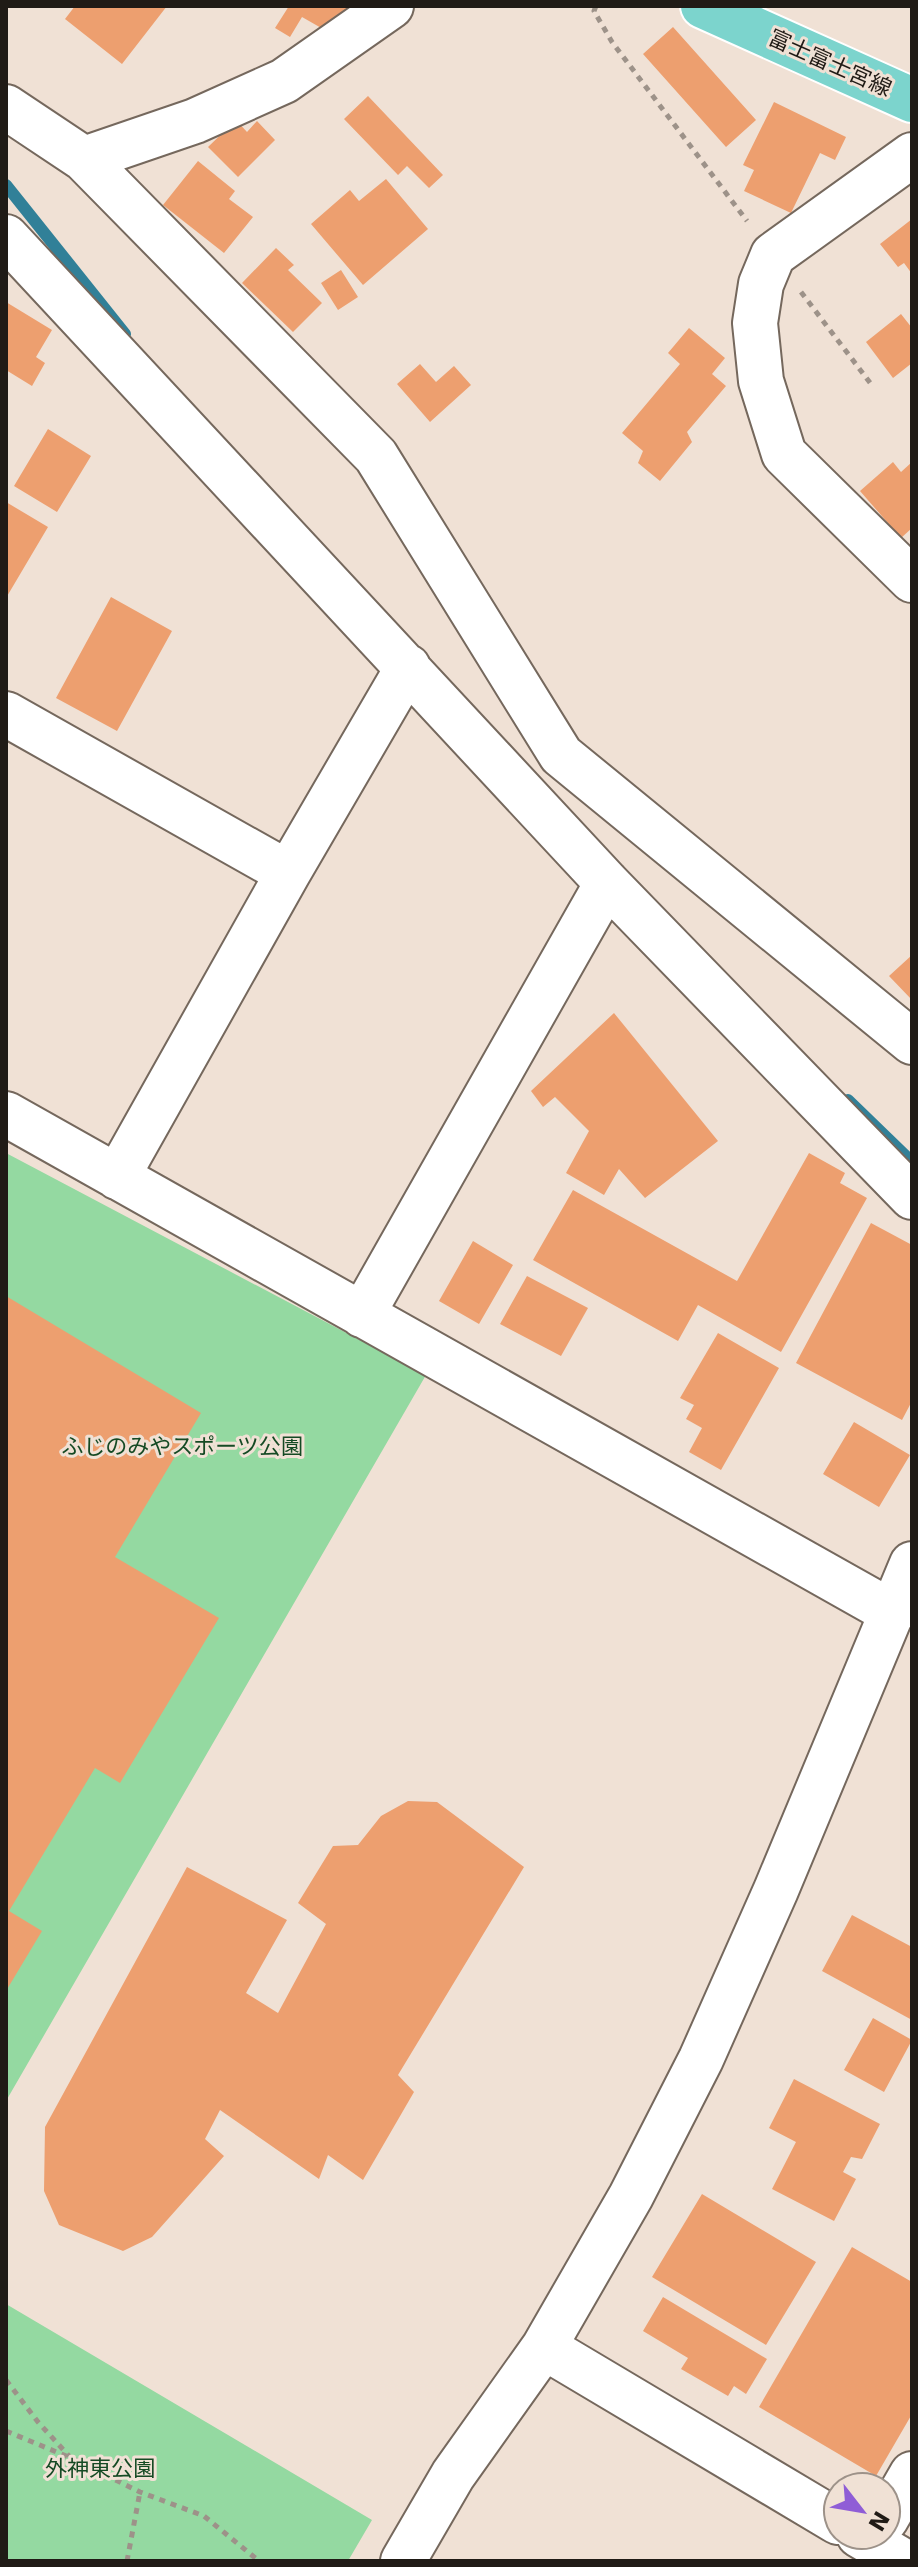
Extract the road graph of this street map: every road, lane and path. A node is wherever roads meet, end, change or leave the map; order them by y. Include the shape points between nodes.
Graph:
1 (391, 6) edge
2 (596, 6) edge
3 (703, 6) edge
4 (912, 100) edge
5 (6, 107) edge
6 (912, 155) edge
7 (84, 159) junction
8 (6, 237) edge
9 (773, 255) junction
10 (871, 384) dead end
11 (912, 580) edge
12 (408, 667) junction
13 (6, 714) edge
14 (288, 873) junction
15 (607, 883) junction
16 (912, 1042) edge
17 (6, 1114) edge
18 (117, 1177) junction
19 (912, 1197) edge
20 (362, 1315) junction
21 (912, 1564) edge
22 (893, 1613) junction
23 (544, 2347) junction
24 (6, 2380) edge
25 (6, 2431) edge
26 (71, 2458) junction
27 (140, 2492) junction
28 (822, 2510) edge
29 (127, 2561) edge
30 (259, 2561) edge
31 (403, 2561) edge

1 - 7 street via 284,81 195,121
2 - 9 path via 612,42
3 - 4 main road, 富士富士宮線
5 - 7 street
6 - 9 street
7 - 16 street via 376,456 561,755
8 - 12 street
9 - 10 path
9 - 11 street via 761,284 755,323 761,381 784,454
12 - 14 street
12 - 15 street
13 - 14 street
14 - 18 street
15 - 19 street
15 - 20 street
17 - 18 street
18 - 20 street
20 - 22 street
21 - 22 street
22 - 23 street via 701,2059 631,2196
23 - 28 street
23 - 31 street via 453,2475
24 - 26 path
25 - 26 path
26 - 27 path
27 - 29 path
27 - 30 path via 204,2516

